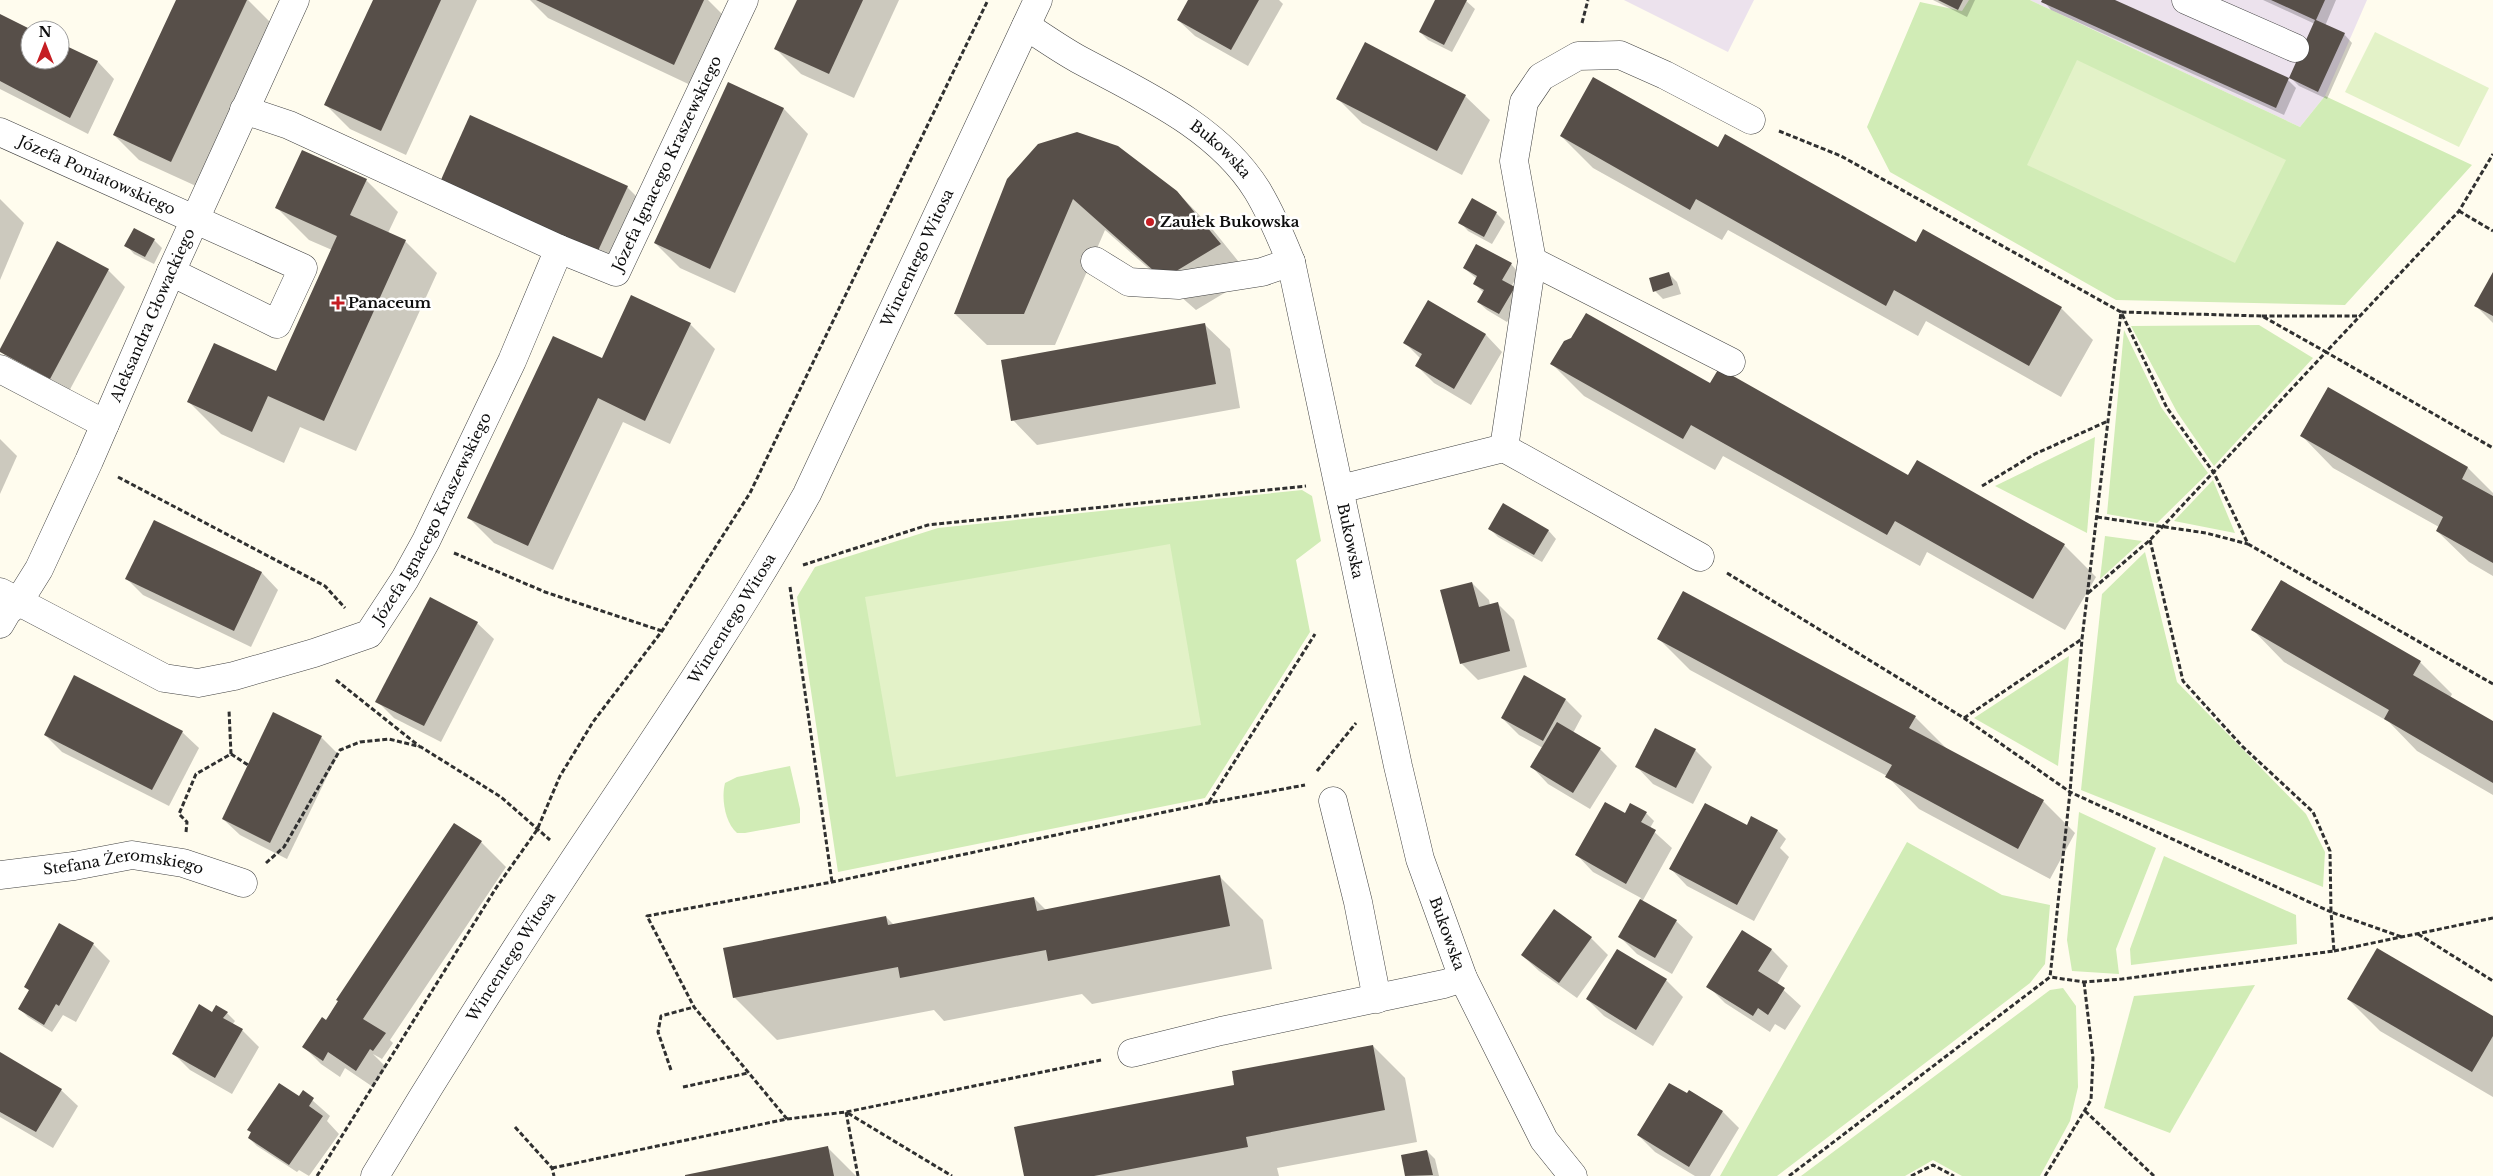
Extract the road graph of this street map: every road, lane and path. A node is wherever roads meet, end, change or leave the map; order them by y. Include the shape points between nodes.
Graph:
1 (295, 0) edge
2 (744, 0) edge
3 (988, 0) edge
4 (1038, 0) edge
5 (2186, 0) edge
6 (1026, 26) junction
7 (2295, 48) dead end
8 (244, 110) junction
9 (1751, 120) joint
10 (0, 132) edge
11 (2493, 154) edge
12 (2459, 211) junction
13 (196, 218) junction
14 (2493, 231) edge
15 (559, 249) junction
16 (1095, 261) dead end
17 (1532, 261) junction
18 (1291, 262) junction
19 (171, 272) junction
20 (2121, 312) junction
21 (2262, 316) junction
22 (2360, 316) junction
23 (2326, 352) junction
24 (1731, 362) dead end
25 (0, 369) edge
26 (2108, 420) junction
27 (105, 424) junction
28 (1504, 448) junction
29 (2493, 448) edge
30 (111, 473) dead end
31 (2214, 473) junction
32 (1313, 485) dead end
33 (1982, 486) dead end
34 (1340, 489) junction
35 (2097, 517) junction
36 (2162, 527) junction
37 (2150, 540) junction
38 (426, 542) junction
39 (2248, 544) junction
40 (1700, 558) joint
41 (806, 565) dead end
42 (790, 586) dead end
43 (2088, 594) junction
44 (10, 596) edge
45 (0, 624) edge
46 (662, 631) junction
47 (369, 634) junction
48 (1316, 634) dead end
49 (2082, 639) junction
50 (332, 678) dead end
51 (2493, 684) edge
52 (228, 706) dead end
53 (1964, 718) junction
54 (1358, 721) dead end
55 (421, 747) junction
56 (231, 754) junction
57 (248, 765) dead end
58 (1306, 785) junction
59 (2070, 792) junction
60 (1324, 793) joint
61 (1208, 803) junction
62 (537, 830) junction
63 (572, 862) junction
64 (183, 863) junction
65 (0, 875) edge
66 (832, 882) junction
67 (243, 883) joint
68 (2331, 912) junction
69 (2493, 918) edge
70 (2418, 934) junction
71 (2402, 937) junction
72 (2334, 951) junction
73 (2050, 977) junction
74 (1463, 978) junction
75 (2493, 981) edge
76 (2084, 982) junction
77 (1377, 998) junction
78 (694, 1007) junction
79 (1132, 1053) joint
80 (671, 1070) dead end
81 (748, 1073) junction
82 (683, 1088) dead end
83 (2085, 1110) junction
84 (846, 1112) junction
85 (787, 1119) junction
86 (515, 1127) dead end
87 (552, 1168) junction
88 (1570, 1175) edge
89 (317, 1176) edge
90 (375, 1176) edge
91 (554, 1176) edge
92 (858, 1176) edge
93 (952, 1176) edge
94 (1789, 1176) edge
95 (1911, 1176) edge
96 (1954, 1176) edge
97 (2046, 1176) edge
98 (2154, 1176) edge

1 - 8 street, Aleksandra Głowackiego
2 - 15 street, Józefa Ignacego Kraszewskiego via 616,272
3 - 46 path via 750,493
4 - 6 street
5 - 7 street
6 - 18 street, Bukowska via 1076,58 1151,97 1200,131 1231,158 1256,189 1278,229
6 - 63 street, Wincentego Witosa via 806,494 765,569 711,655
8 - 13 street, Aleksandra Głowackiego
8 - 15 street, Józefa Ignacego Kraszewskiego via 289,125
9 - 17 street via 1620,55 1578,56 1541,77 1524,102 1514,161
9 - 20 path via 1841,156
10 - 13 street, Józefa Poniatowskiego
11 - 12 path
12 - 14 path
12 - 22 path
13 - 19 street, Aleksandra Głowackiego
13 - 19 street, Józefa Poniatowskiego via 303,268 277,324
15 - 38 street, Józefa Ignacego Kraszewskiego via 512,361
16 - 18 street via 1129,282 1179,285 1262,272
17 - 24 street
17 - 28 street
18 - 34 street, Bukowska
19 - 27 street, Aleksandra Głowackiego
20 - 21 path
20 - 26 path
20 - 31 path via 2167,408
21 - 22 path
21 - 23 path
22 - 23 path
23 - 29 path
23 - 31 path
25 - 27 street
26 - 33 path via 2036,454
26 - 35 path
27 - 44 street, Aleksandra Głowackiego via 40,569
28 - 34 street
28 - 40 street
30 - 47 path via 325,586
31 - 36 path
31 - 39 path
32 - 41 path via 928,526
34 - 74 street, Bukowska via 1420,859
35 - 36 path
35 - 43 path
36 - 37 path
36 - 39 path via 2206,533
37 - 43 path
37 - 68 path via 2183,681 2242,746 2313,812 2330,851
38 - 46 path via 545,592
38 - 47 street, Józefa Ignacego Kraszewskiego
39 - 51 path
40 - 53 path
42 - 66 path
43 - 49 path
44 - 45 street, Aleksandra Głowackiego via 7,612
44 - 47 street, Józefa Ignacego Kraszewskiego via 164,678 198,682 243,674
46 - 62 path via 593,722 560,776
48 - 61 path
49 - 53 path
49 - 59 path
50 - 55 path
52 - 56 path
53 - 59 path
54 - 58 path
55 - 62 path via 501,797
55 - 67 path via 389,740 360,742 340,750 284,847
56 - 57 path
56 - 64 path via 196,774 179,814 188,822
58 - 60 path
58 - 61 path
59 - 68 path
59 - 73 path
60 - 77 street via 1358,902
61 - 66 path
62 - 63 path
62 - 89 path via 496,888
63 - 90 street, Wincentego Witosa via 448,1052
64 - 65 street, Stefana Żeromskiego via 132,855
64 - 67 street, Stefana Żeromskiego
66 - 78 path via 648,916
68 - 71 path
68 - 72 path
69 - 70 path
70 - 71 path
70 - 75 path
71 - 72 path
72 - 76 path
73 - 76 path
73 - 94 path
74 - 77 street
74 - 88 street, Bukowska via 1544,1140
76 - 83 path via 2093,1058 2091,1100
77 - 79 street via 1221,1030
78 - 80 path via 661,1016 658,1032
78 - 81 path
79 - 84 path
81 - 82 path
81 - 85 path
83 - 97 path
83 - 98 path
84 - 85 path
84 - 92 path
84 - 93 path
85 - 87 path
86 - 87 path
87 - 91 path
95 - 96 path via 1933,1164

